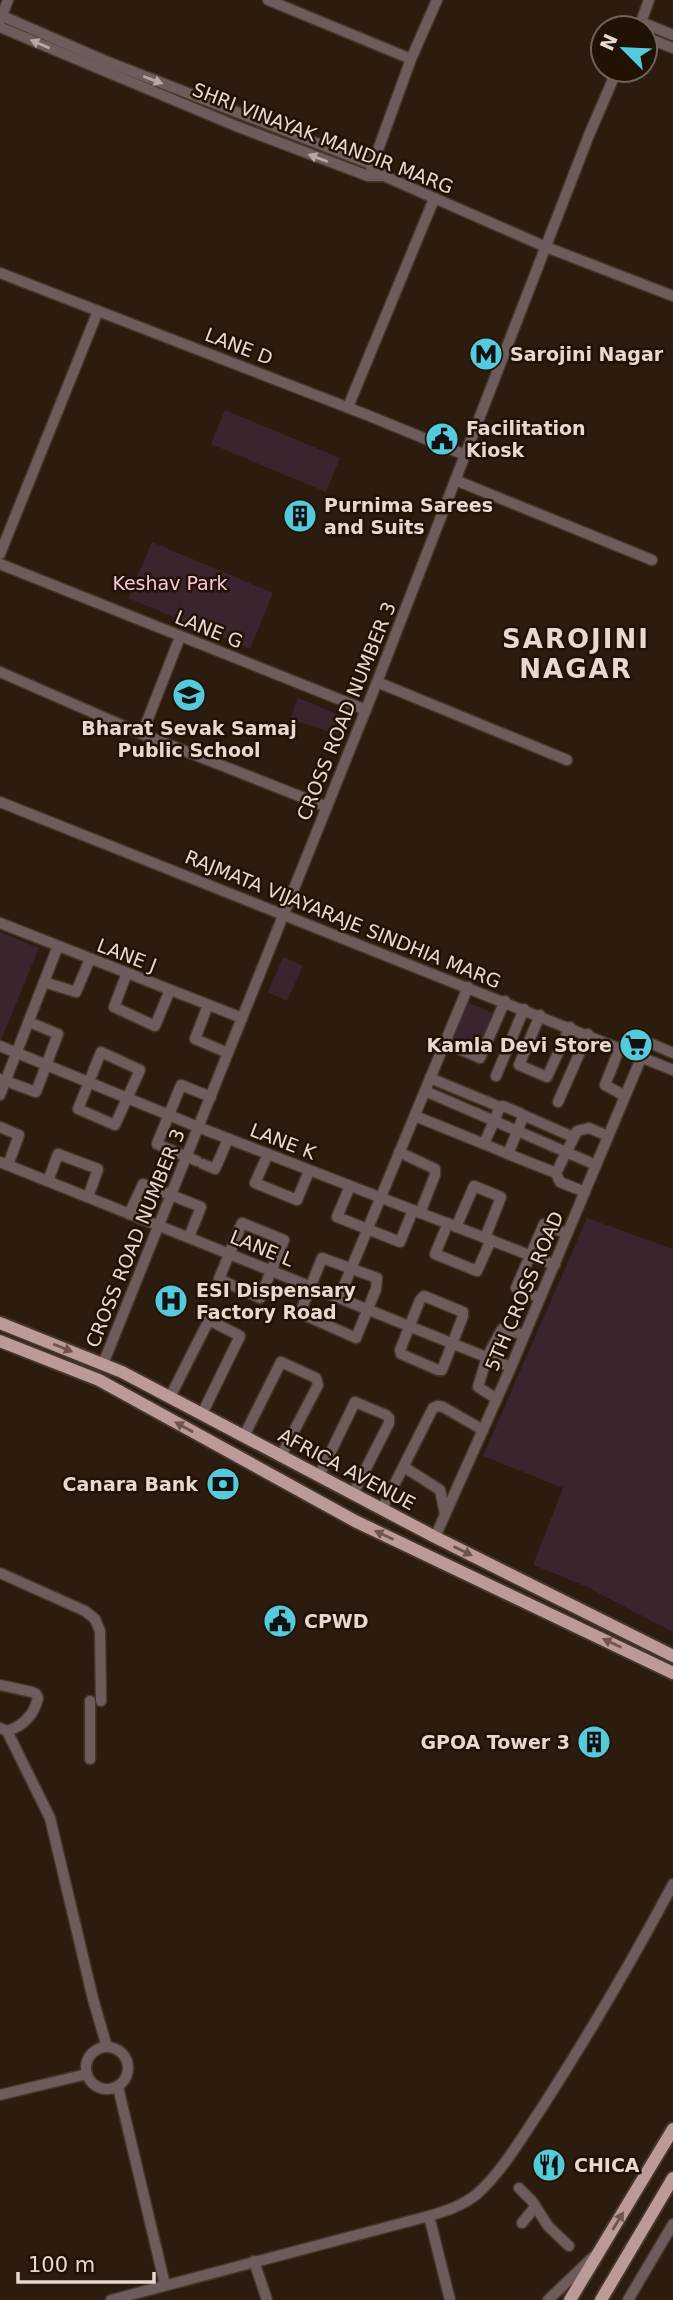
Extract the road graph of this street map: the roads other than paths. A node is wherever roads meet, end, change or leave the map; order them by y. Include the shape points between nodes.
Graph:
1 (8, 0) edge
2 (268, 0) edge
3 (436, 0) edge
4 (657, 0) edge
5 (646, 14) edge
6 (0, 20) edge
7 (411, 60) junction
8 (611, 84) edge
9 (373, 164) junction
10 (368, 176) junction
11 (384, 176) junction
12 (434, 199) junction
13 (546, 247) junction
14 (0, 273) edge
15 (673, 296) edge
16 (98, 311) junction
17 (348, 407) junction
18 (465, 455) junction
19 (455, 480) junction
20 (0, 554) edge
21 (652, 560) dead end
22 (0, 564) edge
23 (180, 637) junction
24 (0, 672) edge
25 (377, 682) junction
26 (366, 710) junction
27 (142, 734) junction
28 (568, 760) dead end
29 (0, 802) edge
30 (327, 807) junction
31 (284, 914) junction
32 (0, 923) edge
33 (58, 946) junction
34 (90, 959) junction
35 (127, 973) junction
36 (44, 982) junction
37 (468, 987) junction
38 (170, 990) junction
39 (505, 1002) junction
40 (208, 1005) junction
41 (524, 1009) junction
42 (540, 1015) junction
43 (242, 1018) junction
44 (29, 1022) junction
45 (570, 1027) junction
46 (588, 1034) junction
47 (445, 1043) junction
48 (652, 1045) dead end
49 (0, 1046) edge
50 (620, 1047) junction
51 (17, 1053) junction
52 (228, 1053) junction
53 (673, 1053) edge
54 (642, 1056) junction
55 (47, 1065) junction
56 (673, 1070) edge
57 (496, 1076) dead end
58 (430, 1078) junction
59 (3, 1079) edge
60 (87, 1082) junction
61 (425, 1091) junction
62 (0, 1095) edge
63 (625, 1096) junction
64 (211, 1097) junction
65 (127, 1098) junction
66 (558, 1102) dead end
67 (500, 1107) junction
68 (169, 1115) junction
69 (523, 1115) junction
70 (415, 1116) junction
71 (495, 1120) junction
72 (0, 1127) edge
73 (198, 1128) junction
74 (519, 1130) junction
75 (608, 1136) junction
76 (573, 1137) junction
77 (228, 1139) junction
78 (484, 1144) junction
79 (398, 1152) junction
80 (566, 1152) junction
81 (268, 1154) junction
82 (508, 1154) junction
83 (187, 1156) junction
84 (4, 1163) edge
85 (596, 1165) junction
86 (309, 1171) junction
87 (556, 1173) junction
88 (48, 1181) junction
89 (350, 1186) junction
90 (585, 1192) junction
91 (171, 1195) junction
92 (88, 1197) junction
93 (380, 1198) junction
94 (416, 1212) junction
95 (129, 1214) junction
96 (452, 1225) junction
97 (159, 1226) junction
98 (367, 1229) junction
99 (567, 1234) junction
100 (188, 1237) junction
101 (488, 1239) junction
102 (229, 1254) junction
103 (530, 1255) junction
104 (555, 1265) junction
105 (351, 1269) junction
106 (271, 1270) junction
107 (310, 1286) junction
108 (339, 1298) junction
109 (540, 1298) junction
110 (368, 1309) junction
111 (0, 1323) edge
112 (410, 1326) junction
113 (524, 1335) junction
114 (0, 1341) edge
115 (453, 1343) junction
116 (487, 1357) junction
117 (103, 1364) junction
118 (511, 1367) junction
119 (170, 1397) junction
120 (497, 1399) junction
121 (202, 1414) junction
122 (483, 1430) junction
123 (244, 1436) junction
124 (281, 1456) junction
125 (404, 1467) junction
126 (319, 1476) junction
127 (353, 1494) junction
128 (382, 1509) junction
129 (445, 1514) junction
130 (435, 1537) junction
131 (0, 1573) edge
132 (673, 1656) edge
133 (673, 1673) edge
134 (1, 1686) edge
135 (90, 1701) dead end
136 (101, 1701) dead end
137 (4, 1730) edge
138 (90, 1759) dead end
139 (673, 1884) edge
140 (107, 2047) junction
141 (87, 2074) junction
142 (118, 2087) junction
143 (0, 2095) edge
144 (673, 2122) edge
145 (673, 2129) edge
146 (654, 2160) junction
147 (673, 2178) edge
148 (519, 2188) dead end
149 (536, 2207) junction
150 (429, 2216) junction
151 (522, 2224) dead end
152 (673, 2224) edge
153 (569, 2246) dead end
154 (599, 2251) junction
155 (254, 2261) junction
156 (165, 2284) junction
157 (111, 2300) edge
158 (267, 2300) edge
159 (450, 2300) edge
160 (548, 2300) edge
161 (570, 2300) edge
162 (601, 2300) edge
163 (628, 2300) edge

1 - 6 street
2 - 7 street
3 - 7 street
4 - 5 street
6 -> 9 street
10 -> 6 street, SHRI VINAYAK MANDIR MARG via 248,131
7 - 9 street
8 - 13 street, CROSS ROAD NUMBER 3
9 - 10 street
9 - 11 street
10 - 11 street, SHRI VINAYAK MANDIR MARG
11 - 12 street, SHRI VINAYAK MANDIR MARG
12 - 13 street, SHRI VINAYAK MANDIR MARG
12 - 17 street
13 - 15 street, SHRI VINAYAK MANDIR MARG
13 - 18 street, CROSS ROAD NUMBER 3
14 - 16 street, LANE D
16 - 17 street, LANE D
16 - 20 street
17 - 18 street, LANE D
18 - 19 street, CROSS ROAD NUMBER 3
19 - 21 street
19 - 25 street, CROSS ROAD NUMBER 3
22 - 23 street, LANE G
23 - 26 street, LANE G
23 - 27 street
24 - 27 street
25 - 26 street, CROSS ROAD NUMBER 3
25 - 28 street
26 - 30 street, CROSS ROAD NUMBER 3
27 - 30 street
29 - 31 street, RAJMATA VIJAYARAJE SINDHIA MARG
30 - 31 street, CROSS ROAD NUMBER 3
31 - 37 street, RAJMATA VIJAYARAJE SINDHIA MARG
31 - 43 street, CROSS ROAD NUMBER 3
32 - 33 street, LANE J
33 - 34 street, LANE J
33 - 36 street
34 - 35 street, LANE J
34 - 36 street via 76,992
35 - 38 street, LANE J
35 - 38 street via 114,1007 155,1026
36 - 44 street
37 - 39 street, RAJMATA VIJAYARAJE SINDHIA MARG
37 - 47 street
38 - 40 street, LANE J
39 - 41 street, RAJMATA VIJAYARAJE SINDHIA MARG
39 - 47 street via 480,1058
40 - 43 street, LANE J
40 - 52 street via 195,1039
41 - 42 street, RAJMATA VIJAYARAJE SINDHIA MARG
41 - 57 street
42 - 45 street, RAJMATA VIJAYARAJE SINDHIA MARG
42 - 45 street via 519,1065 547,1077
43 - 52 street, CROSS ROAD NUMBER 3
44 - 51 street
44 - 55 street via 58,1034
45 - 46 street, RAJMATA VIJAYARAJE SINDHIA MARG
46 - 50 street, RAJMATA VIJAYARAJE SINDHIA MARG
46 - 66 street
47 - 58 street
48 - 53 street
49 - 51 street, LANE K
50 - 54 street, RAJMATA VIJAYARAJE SINDHIA MARG
50 - 63 street via 605,1085
51 - 55 street, LANE K
51 - 59 street
52 - 64 street, CROSS ROAD NUMBER 3
54 - 56 street, RAJMATA VIJAYARAJE SINDHIA MARG
54 - 63 street, 5TH CROSS ROAD
55 - 59 street via 36,1092
55 - 60 street, LANE K
58 - 61 street
58 - 67 street
59 - 62 street
60 - 65 street, LANE K
60 - 65 street via 78,1109 115,1125
60 - 65 street via 100,1052 140,1070
61 - 70 street
61 - 71 street
63 - 75 street, 5TH CROSS ROAD
64 - 68 street via 181,1085
64 - 73 street, CROSS ROAD NUMBER 3
65 - 68 street, LANE K
67 - 69 street
67 - 71 street
68 - 73 street, LANE K
68 - 83 street via 157,1144
69 - 74 street
69 - 76 street
70 - 78 street
70 - 79 street
71 - 74 street
71 - 78 street
72 - 84 street via 19,1135
73 - 77 street, LANE K
73 - 83 street, CROSS ROAD NUMBER 3
74 - 80 street
74 - 82 street
75 - 76 street via 585,1128
75 - 85 street, 5TH CROSS ROAD
76 - 80 street
77 - 81 street, LANE K
77 - 83 street via 215,1169
78 - 82 street
79 - 93 street
79 - 94 street via 435,1169
80 - 85 street
80 - 87 street
81 - 86 street, LANE K
81 - 86 street via 255,1183 296,1200
82 - 87 street
83 - 91 street, CROSS ROAD NUMBER 3
84 - 88 street, LANE L
85 - 90 street, 5TH CROSS ROAD
86 - 89 street, LANE K
87 - 90 street via 560,1182
88 - 92 street, LANE L
88 - 92 street via 58,1154 99,1170
89 - 93 street, LANE K
89 - 98 street via 337,1217
90 - 99 street, 5TH CROSS ROAD
91 - 95 street via 142,1184
91 - 97 street, CROSS ROAD NUMBER 3
91 - 100 street via 201,1207
92 - 95 street, LANE L
93 - 94 street, LANE K
93 - 98 street
94 - 96 street, LANE K
94 - 98 street via 400,1242
95 - 97 street, LANE L
96 - 101 street, LANE K
96 - 101 street via 435,1254 477,1271
96 - 101 street via 474,1186 502,1197
97 - 100 street, LANE L
97 - 117 street, CROSS ROAD NUMBER 3
98 - 105 street
99 - 103 street via 544,1224
99 - 104 street, 5TH CROSS ROAD
100 - 102 street, LANE L
101 - 103 street, LANE K
102 - 106 street, LANE L
102 - 106 street via 219,1279 260,1298
102 - 106 street via 242,1223 253,1227 284,1240
103 - 104 street, LANE K
103 - 109 street via 516,1288
104 - 109 street, 5TH CROSS ROAD
105 - 107 street via 323,1258
105 - 108 street
105 - 110 street via 377,1278
106 - 107 street, LANE L
107 - 108 street, LANE L
107 - 110 street via 300,1313 354,1338
108 - 110 street, LANE L
109 - 113 street, 5TH CROSS ROAD
110 - 112 street, LANE L
111 -> 117 main road, AFRICA AVENUE
112 - 115 street, LANE L
112 - 115 street via 401,1354 438,1370
112 - 115 street via 422,1297 458,1309 463,1316
113 - 116 street via 502,1329
113 - 118 street, 5TH CROSS ROAD
133 -> 114 main road, AFRICA AVENUE via 355,1521 99,1380
115 - 116 street, LANE L
116 - 118 street, LANE L
116 - 120 street via 478,1387
117 - 119 main road, AFRICA AVENUE
118 - 120 street, 5TH CROSS ROAD
119 - 121 main road, AFRICA AVENUE
119 - 121 street via 209,1320 216,1323 240,1336
120 - 122 street, 5TH CROSS ROAD
121 - 123 main road, AFRICA AVENUE
122 - 125 street via 443,1407 432,1408
122 - 129 street, 5TH CROSS ROAD
123 - 124 main road, AFRICA AVENUE
123 - 124 street via 281,1362 316,1378 318,1385
124 - 126 main road, AFRICA AVENUE
125 - 128 street
125 - 129 street via 440,1490
126 - 127 main road, AFRICA AVENUE
126 - 127 street via 355,1402 386,1415 389,1423
127 - 128 main road, AFRICA AVENUE
128 - 130 main road, AFRICA AVENUE
129 - 130 street, 5TH CROSS ROAD
130 -> 132 main road, AFRICA AVENUE
131 - 136 street via 95,1619 100,1631
134 - 137 street via 32,1692 38,1698 22,1724
135 - 138 street
137 - 140 street via 50,1818
139 - 150 street via 566,2070 512,2151 476,2194 457,2207
140 - 141 street via 89,2058
140 - 142 street via 121,2052 128,2063 127,2078
141 - 142 street via 98,2088
141 - 143 street
142 - 156 street
144 - 146 street
145 - 146 main road
154 -> 146 main road
147 - 162 main road
148 - 149 street
149 - 151 street
149 - 153 street
150 - 155 street
150 - 159 street
152 - 163 street
154 - 160 street
154 - 161 main road
155 - 156 street
155 - 158 street
156 - 157 street

